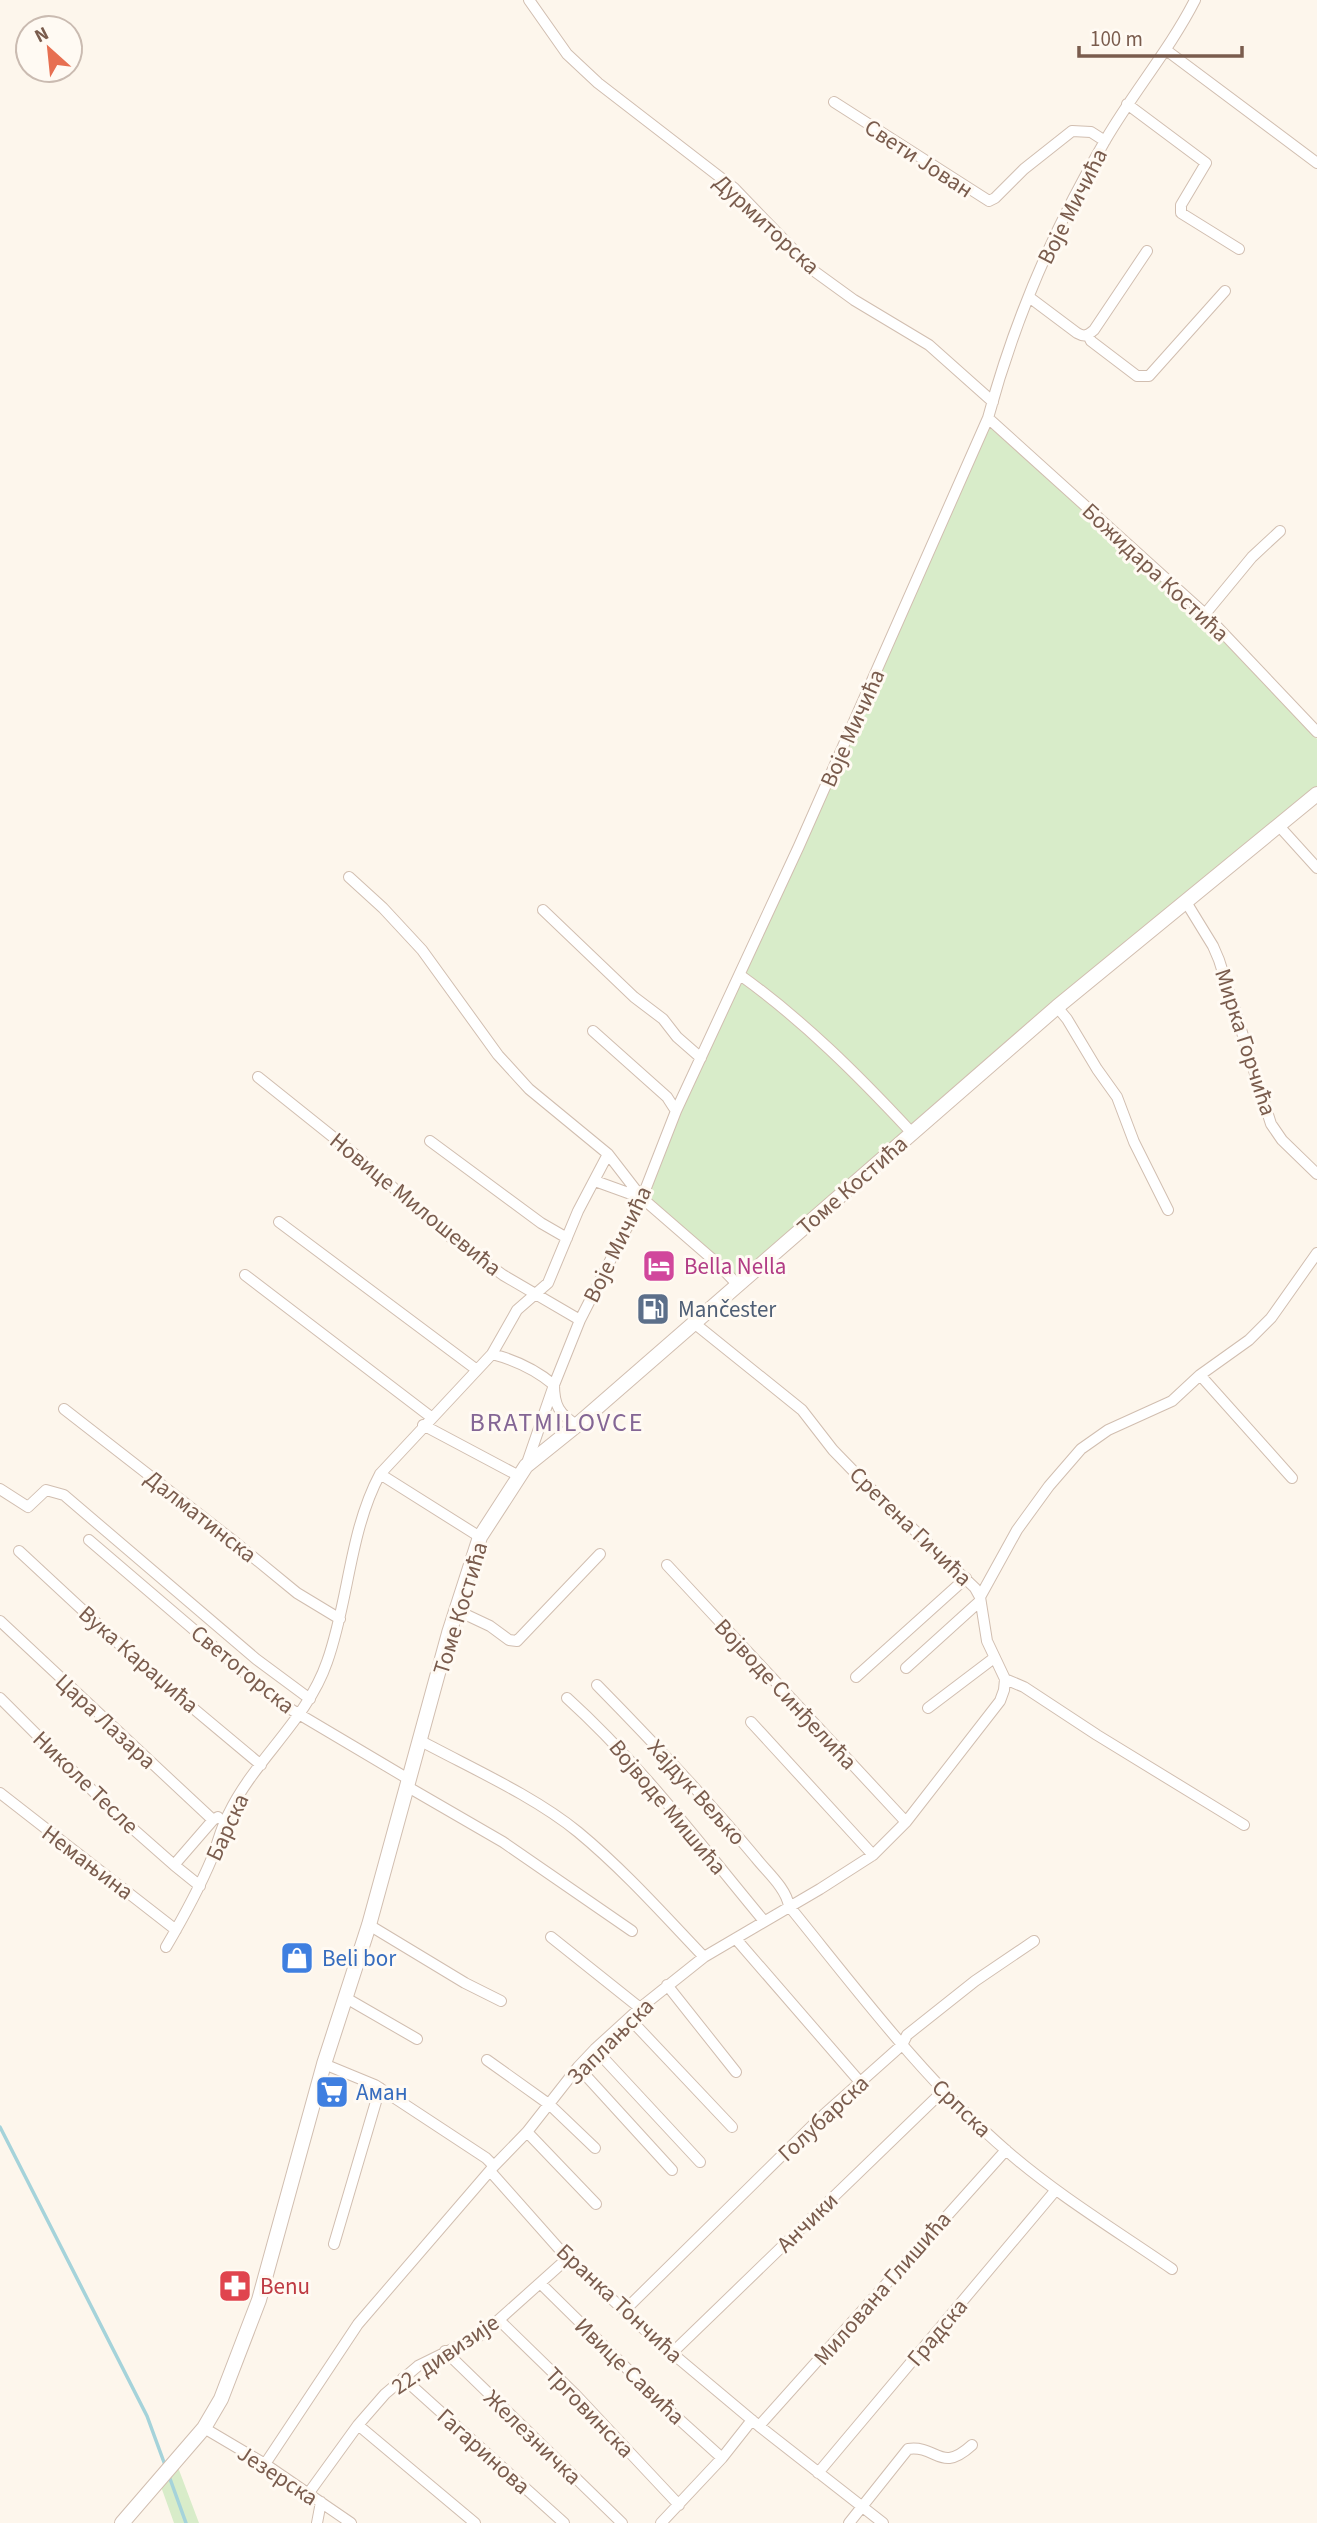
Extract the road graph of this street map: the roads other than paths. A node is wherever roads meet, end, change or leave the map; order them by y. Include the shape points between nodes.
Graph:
1 (529, 0) edge
2 (1195, 0) edge
3 (1166, 50) junction
4 (834, 102) dead end
5 (1127, 104) junction
6 (1105, 141) junction
7 (1317, 163) edge
8 (1239, 249) dead end
9 (1147, 251) dead end
10 (1225, 291) dead end
11 (1029, 297) junction
12 (1088, 335) junction
13 (993, 402) junction
14 (988, 418) junction
15 (1280, 531) dead end
16 (1205, 614) junction
17 (1317, 733) edge
18 (1317, 794) edge
19 (1279, 826) junction
20 (1317, 868) edge
21 (349, 877) dead end
22 (1186, 902) junction
23 (543, 910) dead end
24 (740, 975) junction
25 (1057, 1007) junction
26 (593, 1031) dead end
27 (701, 1058) junction
28 (258, 1077) dead end
29 (676, 1111) junction
30 (912, 1133) junction
31 (430, 1141) dead end
32 (608, 1154) junction
33 (1317, 1174) edge
34 (595, 1181) junction
35 (642, 1198) junction
36 (1168, 1210) dead end
37 (279, 1222) dead end
38 (567, 1238) junction
39 (1317, 1253) edge
40 (245, 1275) dead end
41 (738, 1285) junction
42 (538, 1294) junction
43 (580, 1320) junction
44 (695, 1323) junction
45 (492, 1354) junction
46 (477, 1370) junction
47 (1200, 1375) junction
48 (554, 1385) junction
49 (64, 1409) dead end
50 (427, 1421) junction
51 (577, 1425) junction
52 (523, 1471) junction
53 (380, 1474) junction
54 (1292, 1479) dead end
55 (0, 1489) edge
56 (480, 1537) junction
57 (89, 1540) dead end
58 (19, 1551) dead end
59 (600, 1554) dead end
60 (667, 1565) dead end
61 (966, 1578) junction
62 (980, 1599) junction
63 (456, 1610) junction
64 (340, 1619) junction
65 (0, 1621) edge
66 (994, 1658) junction
67 (906, 1668) dead end
68 (856, 1677) dead end
69 (1004, 1679) junction
70 (597, 1685) dead end
71 (0, 1698) edge
72 (567, 1698) dead end
73 (310, 1699) junction
74 (928, 1708) dead end
75 (299, 1714) junction
76 (751, 1722) dead end
77 (421, 1741) junction
78 (261, 1765) junction
79 (409, 1784) junction
80 (0, 1793) edge
81 (228, 1814) junction
82 (213, 1820) junction
83 (906, 1822) junction
84 (1244, 1825) dead end
85 (873, 1855) junction
86 (174, 1865) junction
87 (200, 1886) junction
88 (789, 1906) junction
89 (764, 1921) junction
90 (369, 1925) junction
91 (176, 1930) junction
92 (632, 1931) dead end
93 (551, 1937) dead end
94 (736, 1939) junction
95 (1034, 1941) dead end
96 (166, 1947) dead end
97 (704, 1956) junction
98 (667, 1985) junction
99 (346, 1998) junction
100 (501, 2001) dead end
101 (640, 2008) junction
102 (629, 2018) junction
103 (417, 2039) dead end
104 (902, 2045) junction
105 (595, 2049) junction
106 (487, 2060) dead end
107 (324, 2064) junction
108 (578, 2067) junction
109 (736, 2072) dead end
110 (860, 2082) junction
111 (380, 2088) junction
112 (943, 2091) junction
113 (550, 2105) junction
114 (732, 2127) dead end
115 (527, 2132) junction
116 (595, 2148) dead end
117 (1006, 2150) junction
118 (699, 2162) dead end
119 (492, 2168) junction
120 (672, 2170) dead end
121 (1055, 2191) junction
122 (596, 2204) dead end
123 (334, 2244) dead end
124 (569, 2257) junction
125 (1172, 2269) dead end
126 (540, 2283) junction
127 (625, 2310) junction
128 (499, 2320) junction
129 (445, 2351) junction
130 (671, 2354) junction
131 (403, 2378) junction
132 (755, 2423) junction
133 (358, 2425) junction
134 (204, 2428) junction
135 (971, 2445) dead end
136 (722, 2458) junction
137 (265, 2464) junction
138 (818, 2473) junction
139 (308, 2494) junction
140 (321, 2502) junction
141 (679, 2505) junction
142 (862, 2506) junction
143 (122, 2523) edge
144 (317, 2523) edge
145 (351, 2523) edge
146 (475, 2523) edge
147 (564, 2523) edge
148 (622, 2523) edge
149 (661, 2523) edge
150 (849, 2523) edge
151 (883, 2523) edge

1 - 13 street, Дурмиторска via 566,54 734,188 814,271 929,345
2 - 3 street, Воје Мичића
3 - 5 street, Воје Мичића
3 - 7 street
4 - 6 street, Свети Јован via 989,201 1072,131 1091,132
5 - 6 street, Воје Мичића
5 - 8 street via 1206,163 1181,205 1181,213
6 - 11 street, Воје Мичића
9 - 12 street
10 - 12 street via 1146,377 1137,376
11 - 12 street via 1077,333
11 - 13 street, Воје Мичића
13 - 14 street, Воје Мичића
14 - 16 street, Божидара Костића
14 - 24 street, Воје Мичића
15 - 16 street
16 - 17 street, Божидара Костића
18 - 19 street, Томе Костића
19 - 20 street
19 - 22 street, Томе Костића
21 - 32 street via 422,950 521,1081
22 - 25 street, Томе Костића
22 - 33 street, Мирка Горчића via 1219,960 1271,1124
23 - 27 street
24 - 27 street, Воје Мичића
24 - 30 street via 839,1056
25 - 30 street, Томе Костића
25 - 36 street via 1117,1097
26 - 29 street via 667,1097
27 - 29 street, Воје Мичића
28 - 42 street, Новице Милошевића via 449,1236
29 - 35 street, Воје Мичића
30 - 41 street, Томе Костића
31 - 38 street
32 - 34 street, Воје Мичића
32 - 35 street
34 - 35 street
34 - 38 street, Воје Мичића
35 - 41 street
35 - 43 street, Воје Мичића
37 - 46 street
38 - 42 street, Воје Мичића via 548,1283
39 - 47 street via 1261,1330
40 - 50 street
41 - 44 street, Томе Костића
42 - 43 street, Новице Милошевића
42 - 45 street, Воје Мичића via 517,1310
43 - 48 street, Воје Мичића
44 - 51 street, Томе Костића
44 - 61 street, Сретена Гичића via 802,1410 866,1483
45 - 46 street, Воје Мичића
45 - 48 street via 514,1360
46 - 50 street, Воје Мичића
47 - 54 street
47 - 62 street via 1172,1401 1108,1430 1081,1449 1017,1530
48 - 51 street via 559,1412
48 - 52 street, Воје Мичића
49 - 64 street, Далматинска via 297,1593
50 - 52 street
50 - 53 street, Воје Мичића
51 - 52 street, Томе Костића
52 - 56 street, Томе Костића
53 - 56 street
53 - 64 street, Воје Мичића via 359,1527
55 - 73 street via 28,1507 46,1490 64,1495 256,1659
56 - 63 street, Томе Костића
57 - 75 street, Светогорска
58 - 78 street, Вука Караџића via 145,1668
59 - 63 street via 517,1641
60 - 83 street, Војводе Синђелића
61 - 62 street, Сретена Гичића
61 - 68 street
62 - 66 street, Сретена Гичића
62 - 67 street
63 - 77 street, Томе Костића
64 - 73 street, Воје Мичића
65 - 82 street, Цара Лазара
66 - 69 street, Сретена Гичића
66 - 74 street
69 - 83 street, Заплањска via 1000,1701
69 - 84 street via 1024,1687
70 - 88 street, Хајдук Вељко via 748,1849
71 - 86 street, Николе Тесле
72 - 89 street, Војводе Мишића via 633,1762
73 - 75 street, Воје Мичића
75 - 78 street, Барска
75 - 79 street, Светогорска
76 - 85 street
77 - 79 street, Томе Костића
77 - 97 street via 579,1832
78 - 81 street, Барска
79 - 90 street, Томе Костића
79 - 92 street, Светогорска
80 - 91 street, Немањина
81 - 82 street
81 - 87 street, Барска
82 - 86 street
83 - 85 street, Заплањска
85 - 88 street, Заплањска
86 - 87 street, Николе Тесле
87 - 91 street, Барска
88 - 89 street, Заплањска
88 - 104 street, Српска
89 - 94 street, Заплањска
90 - 99 street, Томе Костића
90 - 100 street
91 - 96 street, Барска
93 - 101 street
94 - 97 street, Заплањска
94 - 110 street
95 - 104 street, Голубарска via 975,1981 907,2035
97 - 98 street, Заплањска
98 - 101 street, Заплањска
98 - 109 street
99 - 103 street
99 - 107 street, Томе Костића
101 - 102 street, Заплањска
102 - 105 street, Заплањска
102 - 114 street
104 - 110 street, Голубарска
104 - 112 street, Српска
105 - 108 street, Заплањска
105 - 118 street
106 - 113 street
107 - 111 street, Бранка Тончића
107 - 134 street, Томе Костића via 259,2300 221,2399
108 - 113 street, Заплањска
108 - 120 street
110 - 127 street, Голубарска
111 - 119 street, Бранка Тончића via 486,2158
111 - 123 street
112 - 117 street, Српска
112 - 130 street, Анчики
113 - 115 street, Заплањска
113 - 116 street
115 - 119 street, Заплањска
115 - 122 street
117 - 121 street, Српска
117 - 132 street, Милована Глишића
119 - 124 street, Бранка Тончића
119 - 137 street, Заплањска via 358,2324
121 - 125 street, Српска
121 - 138 street, Градска
124 - 126 street, 22. дивизије
124 - 127 street, Бранка Тончића
126 - 128 street, 22. дивизије
126 - 136 street, Ивице Савића
127 - 130 street, Бранка Тончића
128 - 129 street, 22. дивизије via 483,2334
128 - 141 street, Трговинска
129 - 131 street, 22. дивизије
129 - 148 street, Железничка
130 - 132 street, Бранка Тончића
131 - 133 street, 22. дивизије
131 - 147 street, Гагаринова
132 - 136 street, Милована Глишића
132 - 138 street, Бранка Тончића
133 - 139 street, 22. дивизије
133 - 146 street
134 - 137 street, Језерска
134 - 143 street, Томе Костића
135 - 142 street via 951,2459 907,2450
136 - 141 street, Милована Глишића
137 - 139 street, Језерска
138 - 142 street, Бранка Тончића
139 - 140 street, Језерска
140 - 144 street
140 - 145 street, Језерска
141 - 149 street, Милована Глишића
142 - 150 street
142 - 151 street, Бранка Тончића

